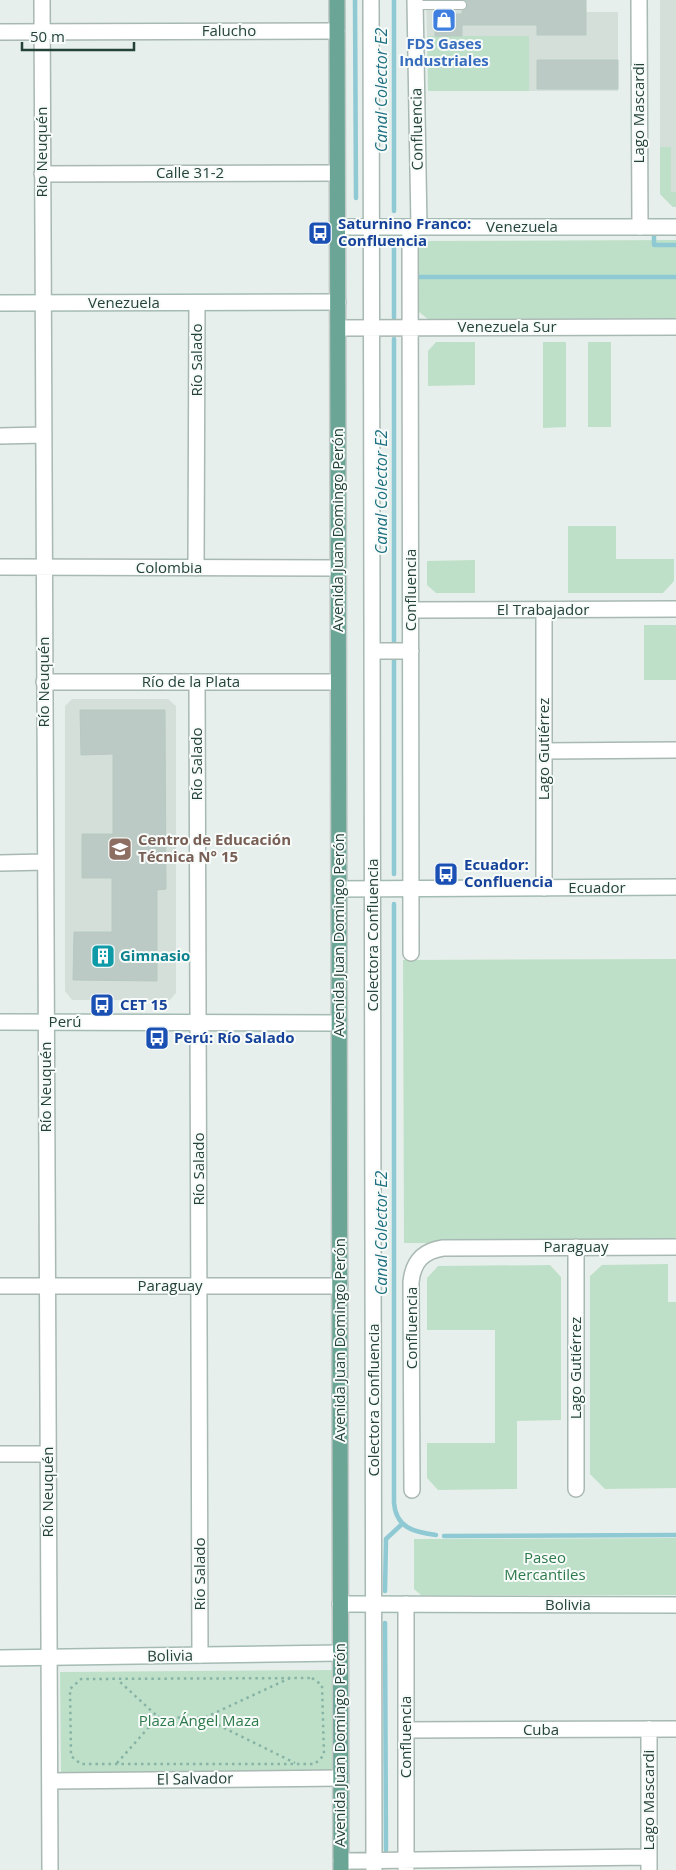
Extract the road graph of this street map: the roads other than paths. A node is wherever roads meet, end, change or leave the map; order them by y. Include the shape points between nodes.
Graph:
1 (42, 0) edge
2 (337, 0) edge
3 (371, 0) edge
4 (639, 0) edge
5 (415, 3) edge
6 (462, 5) dead end
7 (337, 31) junction
8 (0, 32) edge
9 (42, 32) junction
10 (338, 173) junction
11 (42, 174) junction
12 (338, 227) junction
13 (372, 227) junction
14 (415, 227) junction
15 (640, 227) junction
16 (676, 227) edge
17 (338, 302) junction
18 (0, 303) edge
19 (42, 303) junction
20 (197, 303) junction
21 (676, 327) edge
22 (338, 328) junction
23 (372, 328) junction
24 (410, 328) junction
25 (0, 436) edge
26 (43, 436) junction
27 (0, 567) edge
28 (44, 567) junction
29 (196, 568) junction
30 (338, 568) junction
31 (411, 610) junction
32 (544, 610) junction
33 (676, 610) edge
34 (372, 651) junction
35 (411, 651) junction
36 (44, 682) junction
37 (197, 682) junction
38 (338, 682) junction
39 (676, 750) edge
40 (544, 751) junction
41 (0, 862) edge
42 (45, 862) junction
43 (544, 888) junction
44 (676, 888) edge
45 (339, 889) junction
46 (373, 889) junction
47 (411, 889) junction
48 (411, 953) dead end
49 (0, 1022) edge
50 (46, 1022) junction
51 (198, 1023) junction
52 (339, 1023) junction
53 (676, 1247) edge
54 (576, 1248) junction
55 (419, 1258) joint
56 (0, 1286) edge
57 (47, 1286) junction
58 (199, 1286) junction
59 (340, 1286) junction
60 (0, 1454) edge
61 (48, 1454) junction
62 (576, 1489) dead end
63 (412, 1490) dead end
64 (340, 1604) junction
65 (374, 1604) junction
66 (406, 1604) junction
67 (676, 1605) edge
68 (340, 1653) junction
69 (200, 1655) junction
70 (49, 1657) junction
71 (0, 1658) edge
72 (649, 1729) junction
73 (676, 1729) edge
74 (406, 1730) junction
75 (341, 1778) junction
76 (50, 1781) junction
77 (649, 1864) edge
78 (374, 1865) edge
79 (406, 1865) edge
80 (341, 1866) edge
81 (50, 1870) edge

1 - 9 street, Rio Neuquén
2 - 7 main road, Avenida Juan Domingo Perón
3 - 13 street, Colectora Confluencia
4 - 15 street, Lago Mascardi
5 - 6 lane
5 - 14 street, Confluencia
7 - 9 street, Falucho
7 - 10 main road, Avenida Juan Domingo Perón
8 - 9 street, Falucho
9 - 11 street, Rio Neuquén
10 - 11 street, Calle 31-2
10 - 12 main road, Avenida Juan Domingo Perón
11 - 19 street, Rio Neuquén
12 - 13 street, Venezuela
12 - 17 main road, Avenida Juan Domingo Perón
13 - 14 street, Venezuela
13 - 23 street, Colectora Confluencia
14 - 15 street, Venezuela
14 - 24 street, Confluencia
15 - 16 street, Venezuela
17 - 20 street, Venezuela
17 - 22 main road, Avenida Juan Domingo Perón
18 - 19 street, Venezuela
19 - 20 street, Venezuela
19 - 26 street, Río Neuquén
20 - 29 street, Río Salado
21 - 24 street, Venezuela Sur
22 - 23 street, Venezuela Sur
22 - 30 main road, Avenida Juan Domingo Perón
23 - 24 street, Venezuela Sur
23 - 34 street, Colectora Confluencia
24 - 31 street, Confluencia
25 - 26 street
26 - 28 street, Río Neuquén
27 - 28 street, Colombia
28 - 29 street, Colombia
28 - 36 street, Río Neuquén
29 - 30 street, Colombia
30 - 38 main road, Avenida Juan Domingo Perón
31 - 32 street, El Trabajador
31 - 35 street, Confluencia
32 - 33 street, El Trabajador
32 - 40 street, Lago Gutiérrez
34 - 35 street
34 - 46 street, Colectora Confluencia
35 - 47 street, Confluencia
36 - 37 street, Río de la Plata
36 - 42 street, Río Neuquén
37 - 38 street, Río de la Plata
37 - 51 street, Río Salado
38 - 45 main road, Avenida Juan Domingo Perón
39 - 40 street
40 - 43 street, Lago Gutiérrez
41 - 42 street
42 - 50 street, Río Neuquén
43 - 44 street, Ecuador
43 - 47 street, Ecuador
45 - 46 street, Ecuador
45 - 52 main road, Avenida Juan Domingo Perón
46 - 47 street, Ecuador
46 - 65 street, Colectora Confluencia
47 - 48 street, Confluencia
49 - 50 street, Perú
50 - 51 street, Perú
50 - 57 street, Río Neuquén
51 - 52 street, Perú
51 - 58 street, Río Salado
52 - 59 main road, Avenida Juan Domingo Perón
53 - 54 street, Paraguay
54 - 55 street, Paraguay via 443,1248 434,1249
54 - 62 street, Lago Gutiérrez
55 - 63 street, Confluencia via 411,1282
56 - 57 street, Paraguay
57 - 58 street, Paraguay
57 - 61 street, Río Neuquén
58 - 59 street, Paraguay
58 - 69 street, Río Salado
59 - 64 main road, Avenida Juan Domingo Perón
60 - 61 street
61 - 70 street, Río Neuquén
64 - 65 street, Bolivia
64 - 68 main road, Avenida Juan Domingo Perón
65 - 66 street, Bolivia
65 - 78 street, Colectora Confluencia
66 - 67 street, Bolivia
66 - 74 street, Confluencia
68 - 69 street, Bolivia
68 - 75 main road, Avenida Juan Domingo Perón
69 - 70 street, Bolivia
70 - 71 street, Bolivia
70 - 76 street, Río Neuquén
72 - 73 street, Cuba
72 - 74 street, Cuba
72 - 77 street, Lago Mascardi
74 - 79 street, Confluencia
75 - 76 street, El Salvador
75 - 80 main road, Avenida Juan Domingo Perón
76 - 81 street, Río Neuquén
77 - 79 street
78 - 79 street
78 - 80 street

